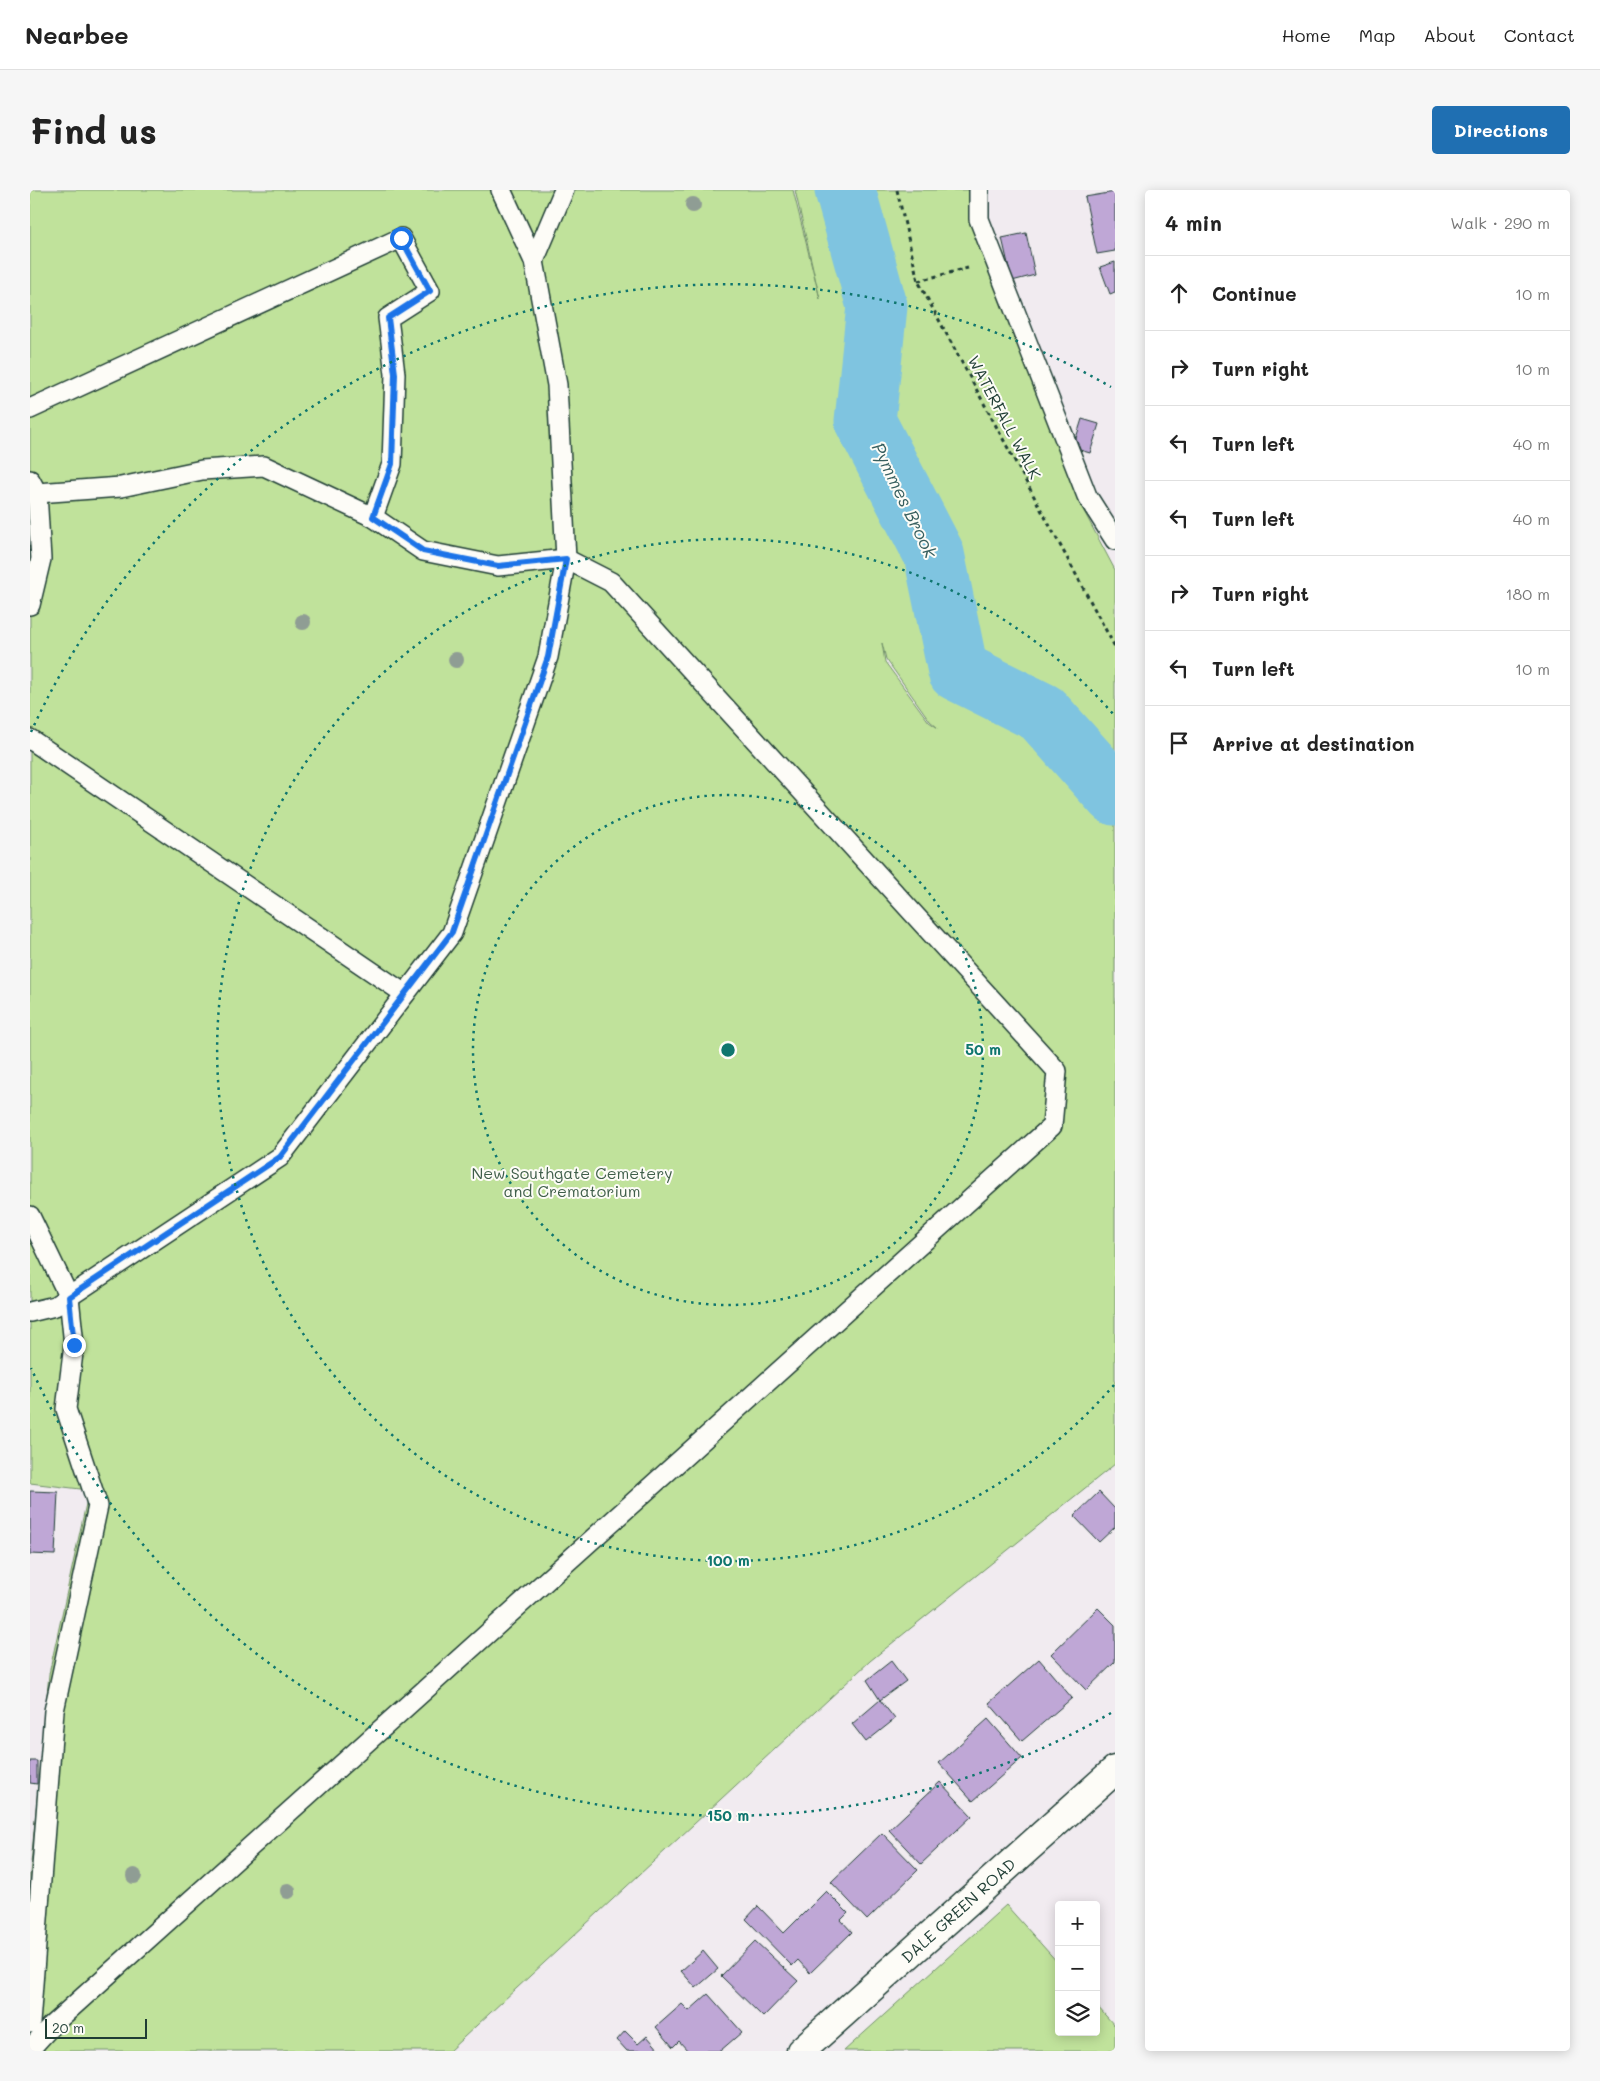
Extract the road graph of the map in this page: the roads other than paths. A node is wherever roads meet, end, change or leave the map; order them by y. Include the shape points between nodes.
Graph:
1 (501, 190) edge
2 (564, 190) edge
3 (978, 190) edge
4 (534, 261) junction
5 (30, 409) edge
6 (34, 486) edge
7 (373, 517) junction
8 (1115, 540) edge
9 (566, 559) junction
10 (30, 605) edge
11 (30, 739) edge
12 (405, 994) junction
13 (30, 1216) edge
14 (69, 1297) junction
15 (30, 1312) edge
16 (1115, 1770) edge
17 (30, 2023) edge
18 (30, 2049) edge
19 (801, 2051) edge

1 - 4 lane
2 - 4 lane
3 - 8 lane via 979,219 1087,496
4 - 9 lane via 557,385
5 - 7 lane via 401,238 430,291 388,318 395,374 392,464
6 - 7 lane via 121,487 202,470 264,466
6 - 10 lane via 41,559
7 - 9 lane via 423,551 498,566
9 - 12 lane via 548,657 452,932
9 - 18 lane via 611,582 1057,1071 1052,1126 51,2026
11 - 12 lane
12 - 14 lane via 280,1157
13 - 14 lane
14 - 15 lane via 56,1306
14 - 17 lane via 74,1345 66,1409 98,1506 54,1712
16 - 19 street, DALE GREEN ROAD

